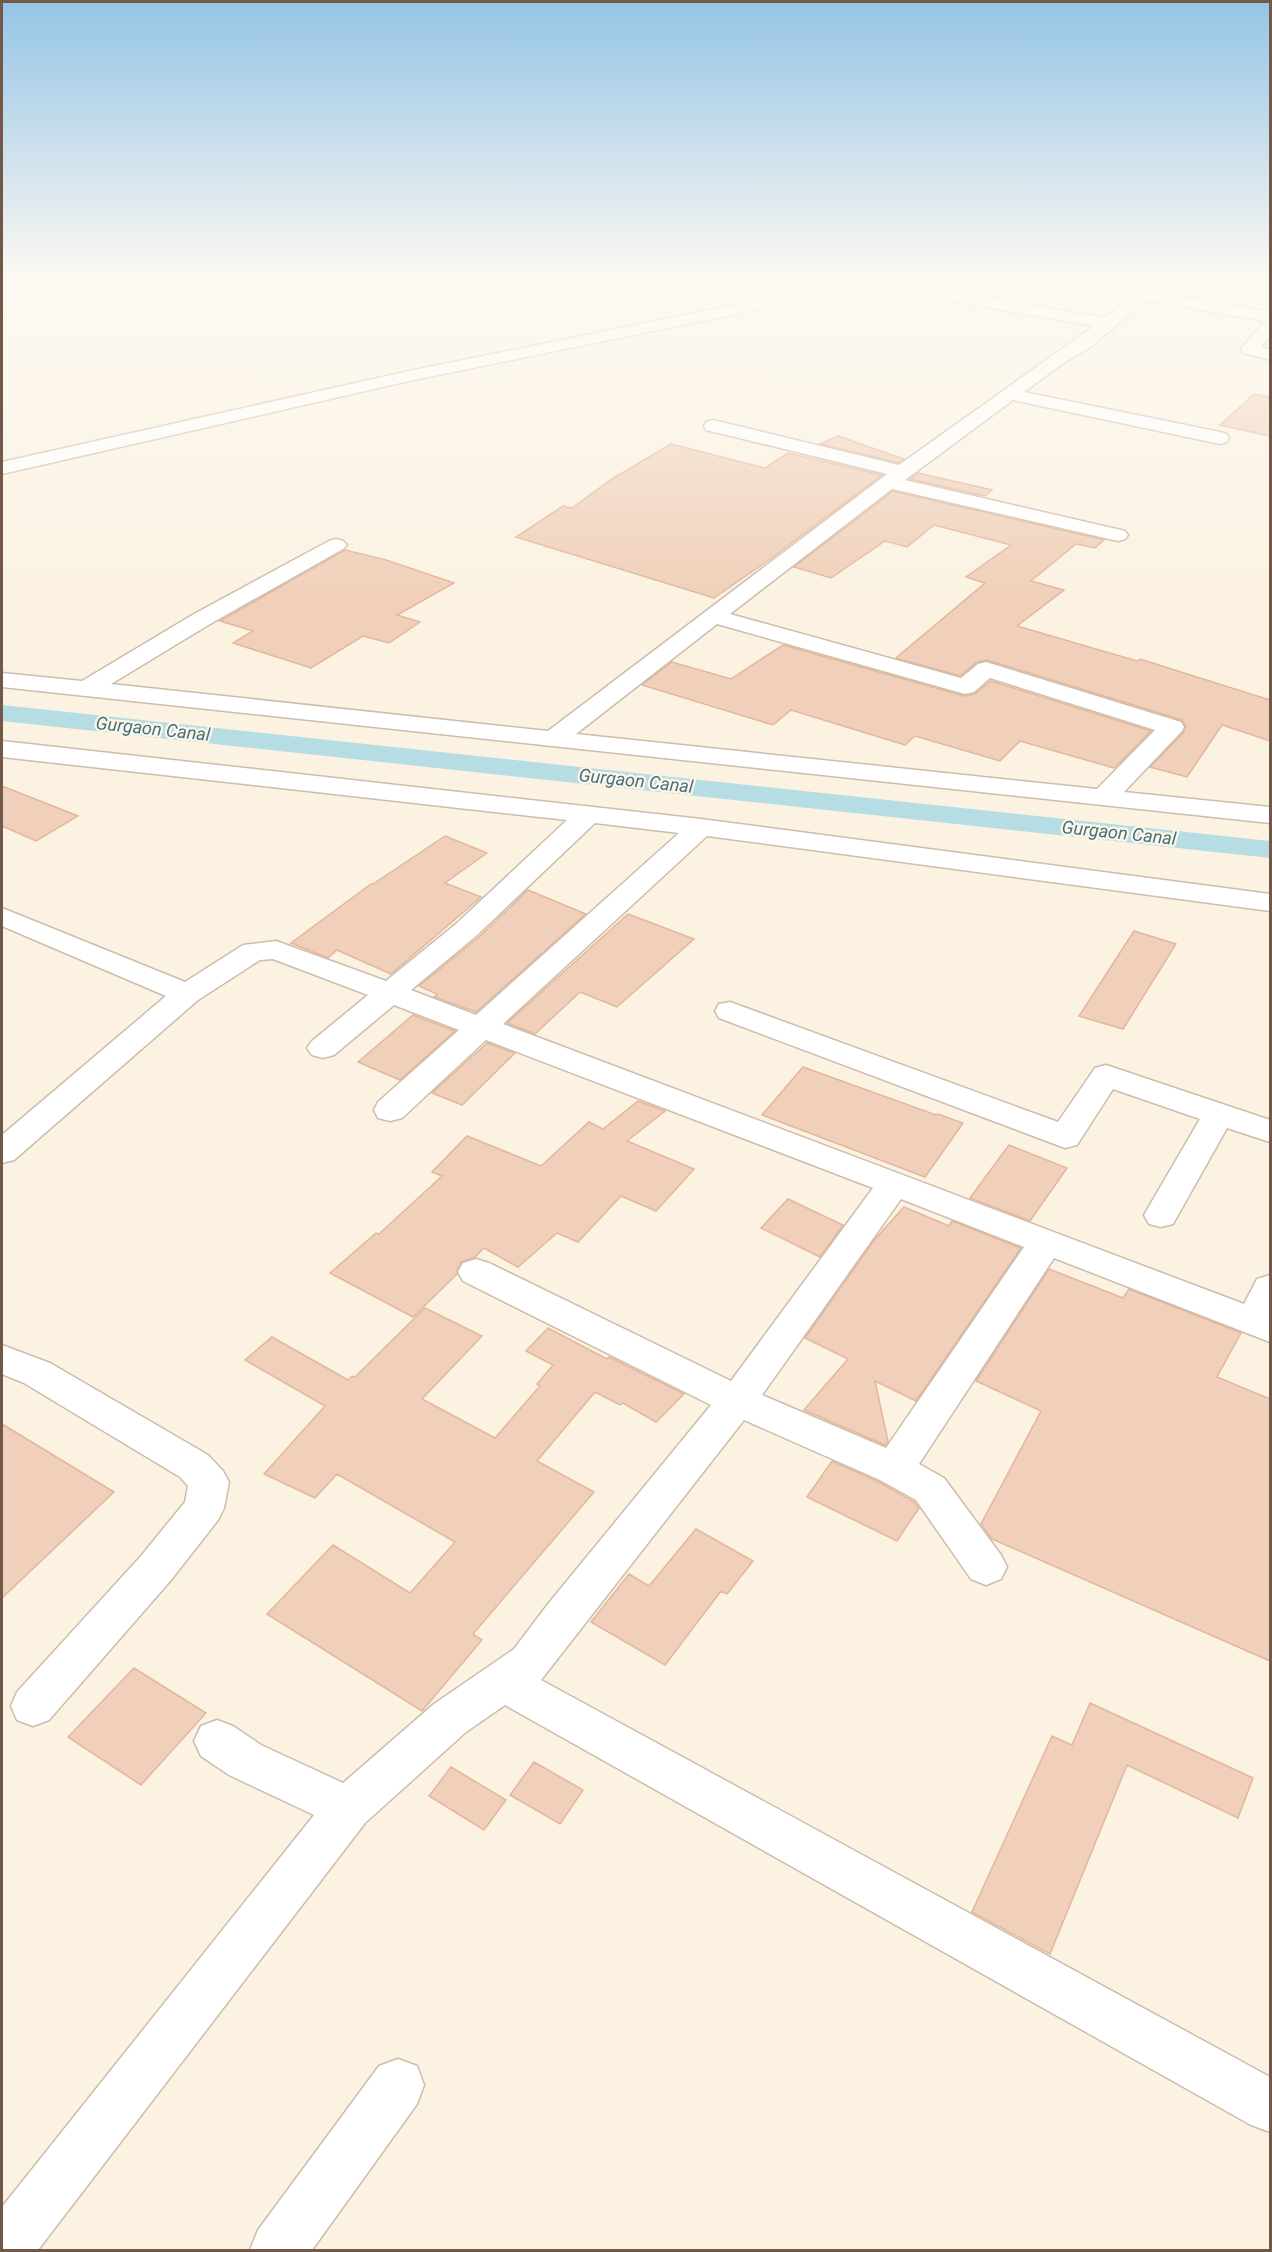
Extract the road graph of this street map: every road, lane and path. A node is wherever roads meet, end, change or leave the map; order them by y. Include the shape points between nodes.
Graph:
1 (371, 384) edge
2 (1024, 384) edge
3 (1009, 394) junction
4 (713, 426) dead end
5 (1220, 438) dead end
6 (2, 468) edge
7 (895, 477) junction
8 (1118, 536) dead end
9 (336, 545) dead end
10 (713, 616) junction
11 (2, 680) edge
12 (86, 689) junction
13 (553, 739) junction
14 (2, 749) edge
15 (1104, 797) junction
16 (588, 815) junction
17 (1270, 815) edge
18 (702, 827) junction
19 (1270, 902) edge
20 (2, 916) edge
21 (392, 992) junction
22 (187, 994) junction
23 (730, 1011) dead end
24 (479, 1027) junction
25 (323, 1048) dead end
26 (390, 1110) dead end
27 (1219, 1114) junction
28 (1270, 1131) edge
29 (2, 1152) edge
30 (894, 1183) junction
31 (1161, 1215) dead end
32 (1047, 1241) junction
33 (476, 1272) dead end
34 (1270, 1288) edge
35 (1262, 1325) edge
36 (2, 1359) edge
37 (737, 1401) junction
38 (894, 1469) junction
39 (986, 1567) dead end
40 (503, 1681) junction
41 (33, 1706) dead end
42 (217, 1741) dead end
43 (348, 1808) junction
44 (398, 2085) dead end
45 (1270, 2106) edge
46 (3, 2250) edge
47 (278, 2250) edge

1 - 6 street
2 - 3 street
3 - 5 street
3 - 7 street
4 - 7 street
7 - 8 street
7 - 10 street
9 - 12 street
10 - 13 street
10 - 15 street via 965,687 986,669 1172,727
11 - 12 street
12 - 13 street
13 - 15 street
14 - 16 street
15 - 17 street
16 - 18 street
16 - 21 street via 466,930
18 - 19 street
18 - 24 street
20 - 22 street
21 - 22 street via 276,950 253,951
21 - 24 street
21 - 25 street
22 - 29 street
23 - 27 street via 1065,1137 1106,1075
24 - 26 street
24 - 30 street
27 - 28 street
27 - 31 street
30 - 32 street
30 - 37 street
32 - 35 street
32 - 38 street
33 - 37 street
34 - 35 street
36 - 41 street via 37,1373 194,1466 209,1482 204,1508
37 - 38 street
37 - 40 street via 530,1663
38 - 39 street via 930,1489
40 - 43 street via 450,1718
40 - 45 street
42 - 43 street via 245,1760
43 - 46 street
44 - 47 street

